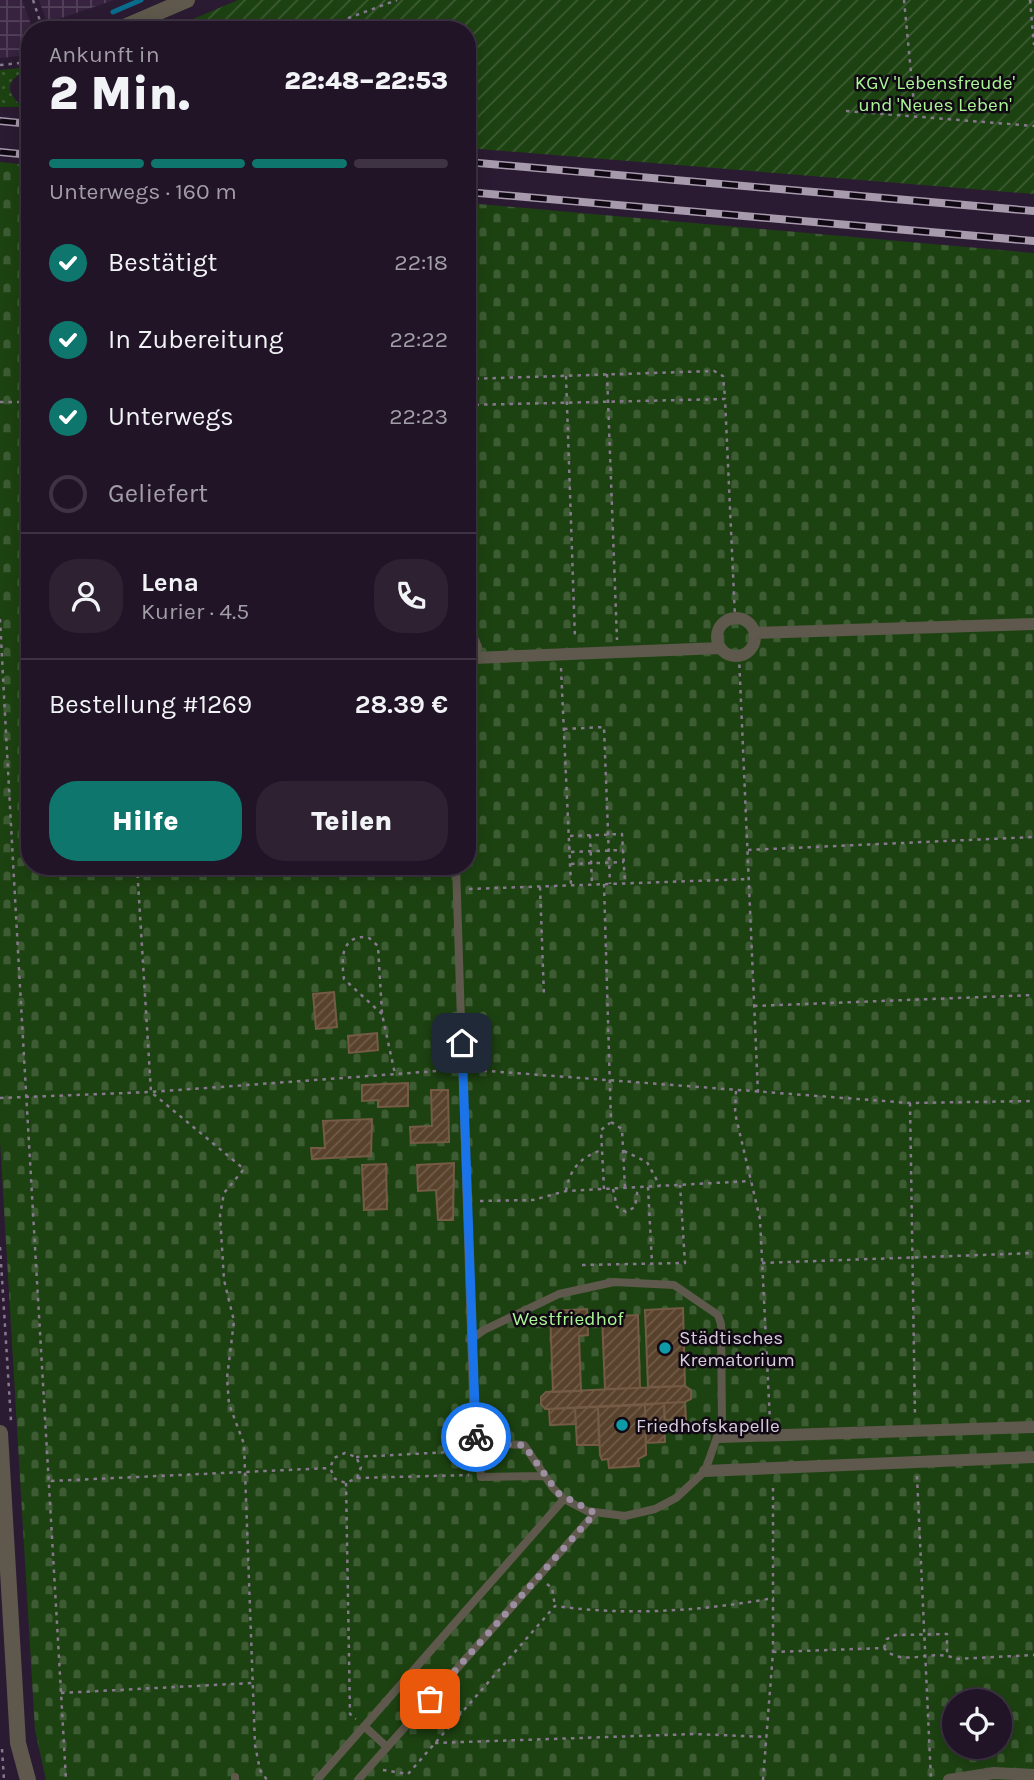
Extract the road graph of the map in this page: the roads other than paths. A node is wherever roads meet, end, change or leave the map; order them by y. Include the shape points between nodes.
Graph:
1 (187, 0) edge
2 (138, 21) edge
3 (1034, 624) edge
4 (755, 633) junction
5 (720, 648) junction
6 (476, 664) edge
7 (456, 875) edge
8 (470, 1340) junction
9 (1034, 1427) edge
10 (0, 1433) edge
11 (719, 1437) junction
12 (480, 1447) junction
13 (1034, 1457) edge
14 (705, 1471) junction
15 (544, 1476) junction
16 (564, 1499) junction
17 (595, 1513) junction
18 (364, 1726) junction
19 (387, 1747) junction
20 (1034, 1775) edge
21 (28, 1780) edge
22 (317, 1780) edge
23 (358, 1780) edge
24 (949, 1780) edge

1 - 2 street
3 - 4 street
4 - 5 street via 752,649 739,656
4 - 5 street via 748,621 726,620 717,632
5 - 6 street
7 - 8 lane
8 - 11 lane via 564,1292 623,1281 678,1287 715,1310 721,1321 723,1411
8 - 12 lane via 474,1430
9 - 11 street
10 - 21 street via 18,1744
11 - 14 lane
12 - 15 lane via 524,1445
12 - 15 lane via 479,1475 484,1478
13 - 14 street
14 - 17 lane via 682,1493 654,1509 625,1516
15 - 16 lane
16 - 17 lane
16 - 18 lane
17 - 19 lane
18 - 19 lane
18 - 22 lane
19 - 23 lane
20 - 24 street via 994,1773

